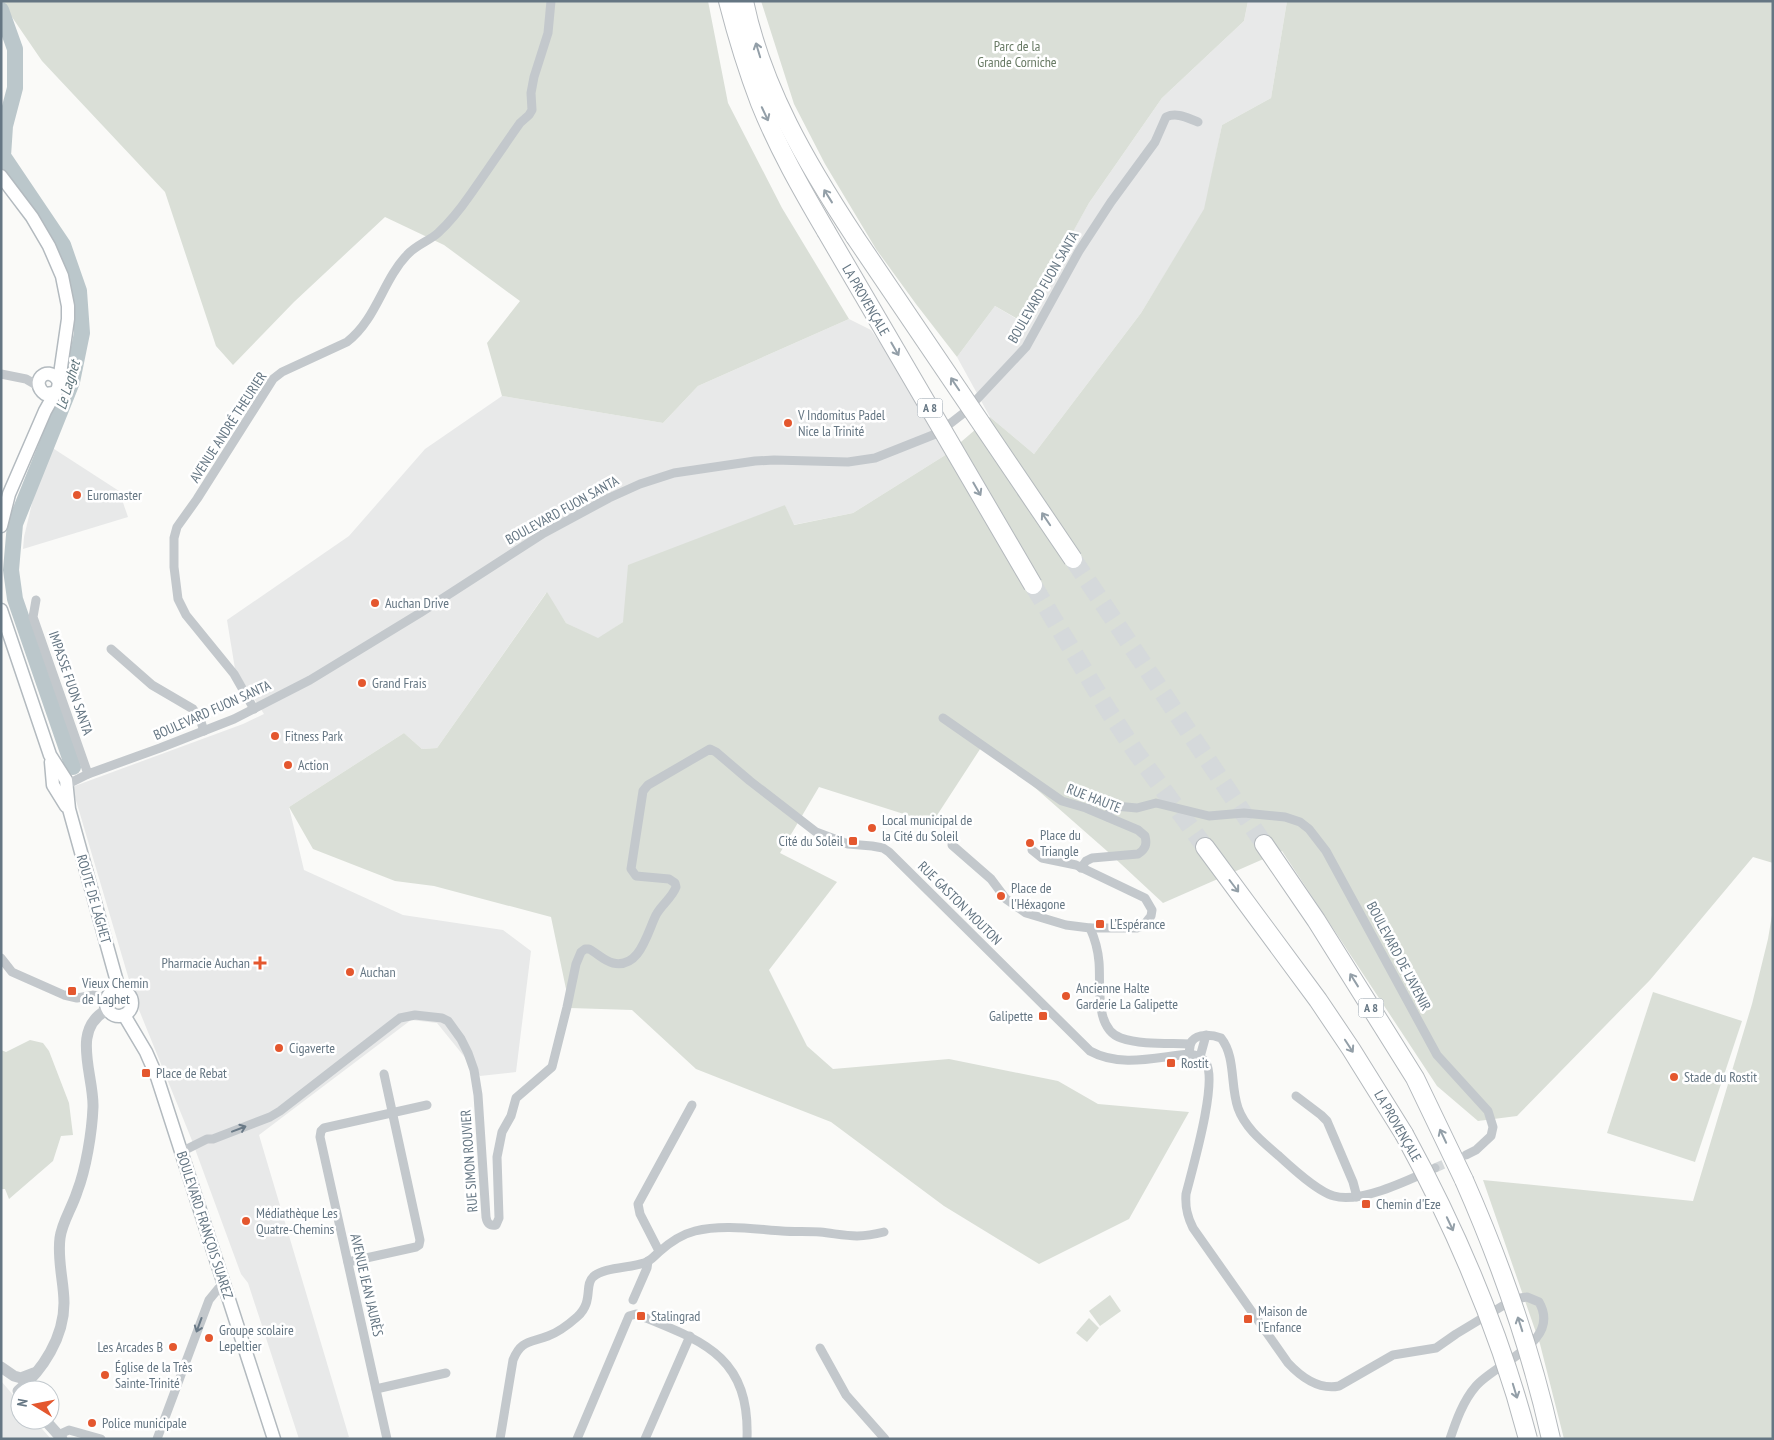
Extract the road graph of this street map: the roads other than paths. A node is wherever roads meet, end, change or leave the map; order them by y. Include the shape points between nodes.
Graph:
1 (551, 1) edge
2 (728, 1) edge
3 (744, 1) edge
4 (1198, 122) dead end
5 (1, 176) edge
6 (1, 374) edge
7 (47, 384) junction
8 (1, 526) edge
9 (1073, 559) tunnel mouth
10 (1033, 585) tunnel mouth
11 (36, 600) dead end
12 (1, 610) edge
13 (111, 649) dead end
14 (254, 708) junction
15 (942, 718) dead end
16 (204, 731) junction
17 (710, 749) joint
18 (88, 774) junction
19 (61, 783) junction
20 (1108, 817) junction
21 (1264, 844) tunnel mouth
22 (952, 845) dead end
23 (1205, 847) tunnel mouth
24 (1032, 850) dead end
25 (1081, 868) junction
26 (1090, 928) junction
27 (3, 960) edge
28 (119, 989) junction
29 (107, 1004) junction
30 (124, 1015) junction
31 (1206, 1035) junction
32 (1190, 1044) junction
33 (1190, 1054) junction
34 (1200, 1057) junction
35 (384, 1074) dead end
36 (1296, 1096) dead end
37 (427, 1105) dead end
38 (692, 1105) dead end
39 (392, 1112) junction
40 (181, 1152) junction
41 (1466, 1155) tunnel mouth
42 (1435, 1168) tunnel mouth
43 (1357, 1197) junction
44 (884, 1232) dead end
45 (659, 1252) junction
46 (648, 1261) junction
47 (348, 1262) junction
48 (224, 1285) junction
49 (633, 1300) dead end
50 (690, 1336) junction
51 (820, 1348) dead end
52 (1, 1367) edge
53 (37, 1371) junction
54 (446, 1373) dead end
55 (30, 1380) edge
56 (376, 1389) junction
57 (60, 1437) edge
58 (101, 1439) edge
59 (157, 1439) edge
60 (274, 1439) edge
61 (387, 1439) edge
62 (500, 1439) edge
63 (577, 1439) edge
64 (644, 1439) edge
65 (747, 1439) edge
66 (885, 1439) edge
67 (1450, 1439) edge
68 (1528, 1439) edge
69 (1551, 1439) edge

1 - 14 street, AVENUE ANDRÉ THEURIER via 548,33 534,77 529,115 520,123 460,209 438,233 407,255 356,335 272,379 177,527 174,567 178,599 186,615 234,674
2 -> 10 highway, LA PROVENÇALE / A 8, bridge via 744,58 784,156
9 -> 3 highway, LA PROVENÇALE / A 8, bridge via 826,193 770,85
4 - 14 street, BOULEVARD FUON SANTA via 1178,114 1166,117 1155,142 1079,251 1026,347 965,412 938,433 875,458 848,462 754,461 674,473 640,484 544,533 310,680
5 - 7 main road via 41,231 62,276 68,320 64,345
6 - 7 street
7 - 8 main road via 40,422 9,494
11 - 18 street, IMPASSE FUON SANTA via 33,617
12 - 19 main road, ROUTE DE LAGHET
13 - 16 street via 152,685 193,710
14 - 16 street, BOULEVARD FUON SANTA
15 - 20 street, RUE HAUTE via 1062,801
16 - 18 street, BOULEVARD FUON SANTA
17 - 33 street, RUE GASTON MOUTON via 816,832 848,844 872,846 890,852 1090,1050 1107,1059 1129,1061
40 -> 17 street, RUE SIMON ROUVIER via 268,1113 400,1018 414,1015 442,1018 461,1039 474,1070 486,1217 490,1225 496,1225 499,1218 498,1157 502,1132 516,1098 552,1067 581,952 589,949 614,963 635,957 644,945 658,911 676,887 676,883 669,879 636,876 631,869 643,791
18 - 19 street, BOULEVARD FUON SANTA
19 - 28 main road, ROUTE DE LAGHET
20 - 25 street, RUE HAUTE via 1143,833 1146,846 1133,855 1092,858
20 - 41 street, BOULEVARD DE L'AVENIR via 1114,806 1137,808 1156,803 1209,816 1244,813 1285,817 1309,829 1326,851 1437,1055 1488,1111 1493,1127 1491,1136
69 -> 21 highway, A 8, bridge via 1515,1311 1485,1229 1415,1078
22 - 26 street via 991,879 1006,899 1026,913 1066,925
23 -> 68 highway, LA PROVENÇALE, bridge via 1352,1049 1404,1134 1472,1272 1503,1354
24 - 25 street via 1042,858
25 - 26 street via 1145,898 1152,910 1152,916 1143,926
26 - 32 street via 1099,961 1102,1013 1112,1034 1127,1040
27 - 29 street via 12,972 64,995 77,998 94,995
28 - 29 main road via 111,992
28 - 30 main road via 128,992 132,1000 131,1009
29 - 30 main road via 113,1015
29 - 53 street via 94,1018 86,1044 93,1115 78,1190 60,1239 64,1303 62,1325 54,1345
30 - 40 main road, BOULEVARD FRANÇOIS SUAREZ via 152,1063
31 - 32 street via 1195,1038
31 - 34 street
31 - 43 street via 1216,1036 1224,1042 1230,1058 1238,1108 1247,1126 1286,1163 1325,1193 1336,1197
32 - 33 street
33 - 34 street
34 - 67 street via 1208,1068 1208,1092 1185,1209 1193,1228 1288,1363 1301,1376 1324,1386 1338,1386 1393,1355 1436,1348 1514,1299 1527,1297 1538,1302 1544,1315 1537,1340 1475,1387
35 - 39 street
36 - 43 street via 1327,1121
37 - 39 street
38 - 45 street via 638,1204
39 - 47 street, AVENUE JEAN JAURÈS via 321,1131
39 - 47 street via 419,1245
40 - 48 main road, BOULEVARD FRANÇOIS SUAREZ
42 - 43 street
44 - 45 street via 860,1237 744,1227 699,1230 688,1233
45 - 46 street
46 - 49 street
46 - 62 street via 593,1276 588,1302 579,1315 559,1331 520,1347 513,1360
47 - 56 street, AVENUE JEAN JAURÈS
48 -> 59 street via 209,1300
48 - 60 main road, BOULEVARD FRANÇOIS SUAREZ
50 - 63 street via 636,1314 629,1316
50 - 64 street
50 - 65 street via 718,1354 739,1386 746,1414
51 - 66 street via 846,1395
52 - 53 street via 21,1378
53 - 55 street
54 - 56 street
56 - 61 street, AVENUE JEAN JAURÈS
57 - 58 street via 69,1430

